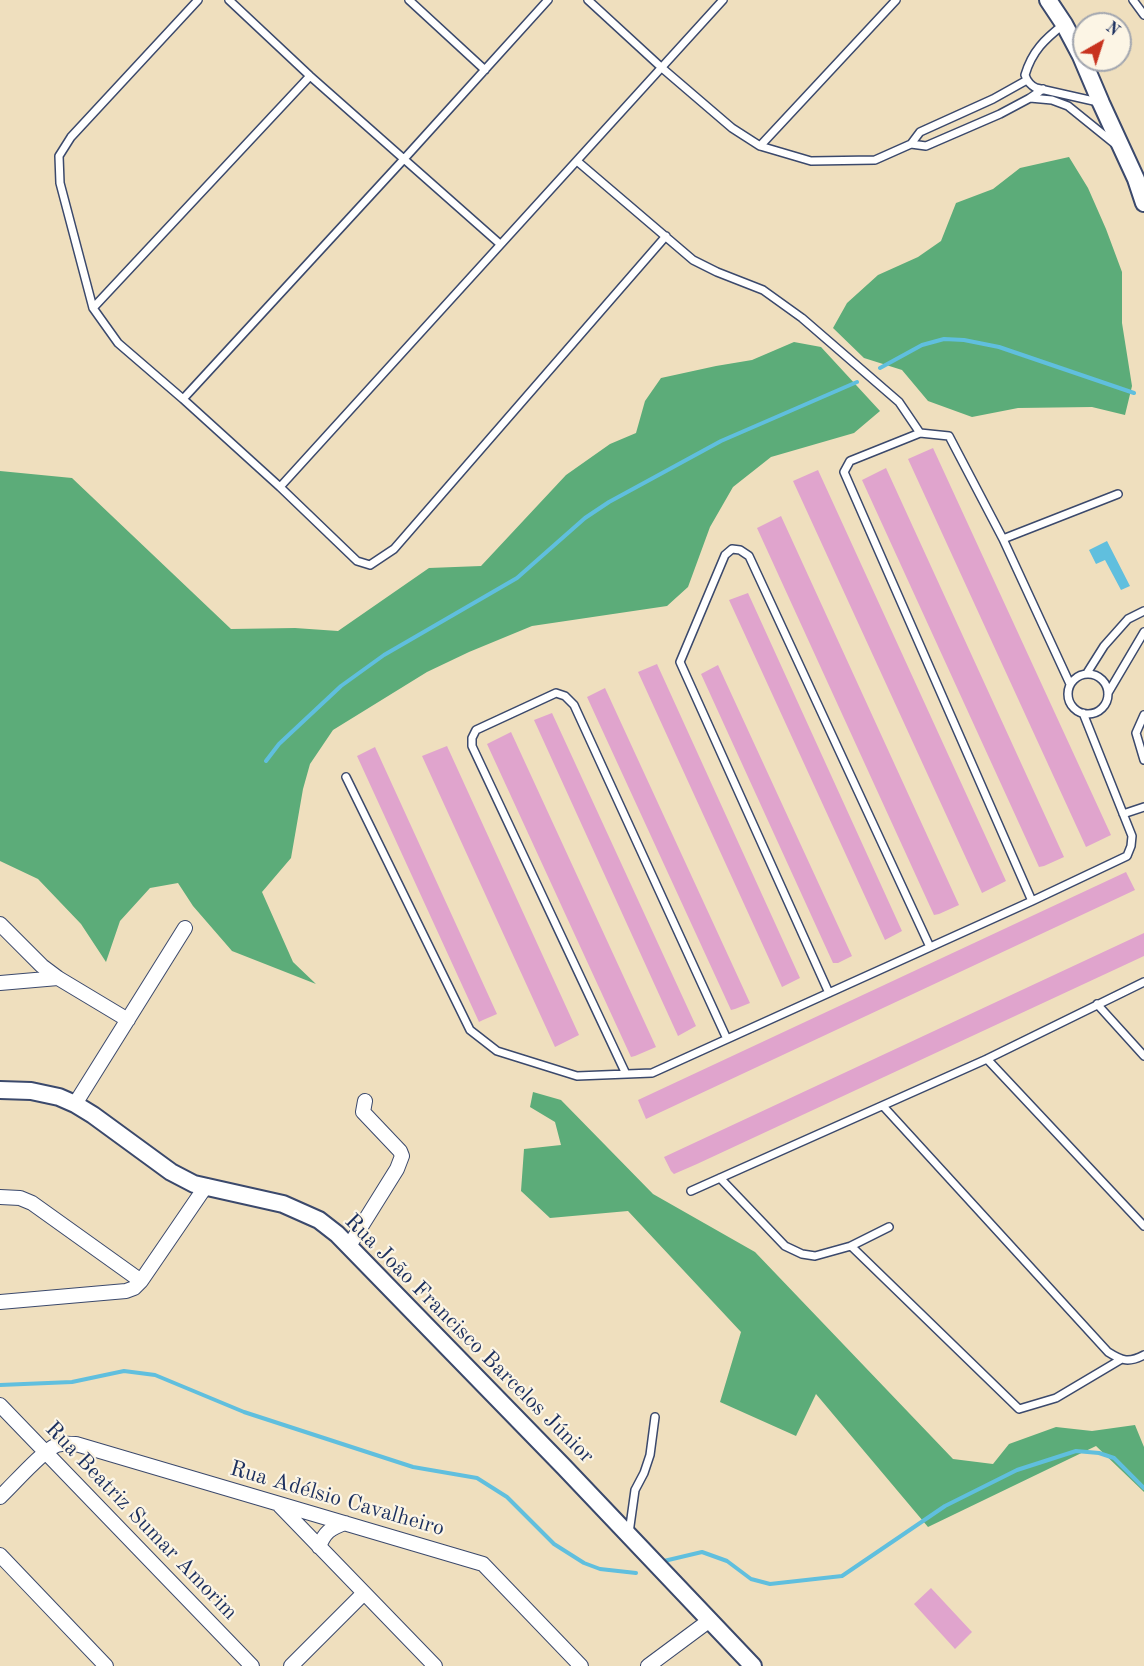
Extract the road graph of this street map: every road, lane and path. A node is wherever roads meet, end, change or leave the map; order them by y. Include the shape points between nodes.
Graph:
1 (198, 0) edge
2 (228, 0) edge
3 (409, 0) edge
4 (548, 0) edge
5 (588, 0) edge
6 (723, 0) edge
7 (896, 0) edge
8 (1048, 0) edge
9 (1133, 0) edge
10 (1144, 15) edge
11 (1064, 24) junction
12 (662, 68) junction
13 (485, 70) junction
14 (310, 76) junction
15 (1026, 80) junction
16 (1043, 89) junction
17 (1030, 98) junction
18 (1101, 103) junction
19 (910, 144) junction
20 (760, 146) junction
21 (1123, 150) junction
22 (404, 159) junction
23 (577, 161) junction
24 (1144, 203) edge
25 (666, 236) junction
26 (500, 243) junction
27 (93, 308) junction
28 (183, 399) junction
29 (920, 433) junction
30 (280, 487) junction
31 (1118, 494) dead end
32 (1003, 539) junction
33 (1144, 611) edge
34 (1144, 632) edge
35 (1087, 674) junction
36 (1070, 684) junction
37 (1108, 693) junction
38 (1083, 713) junction
39 (1144, 715) edge
40 (1144, 759) edge
41 (346, 777) dead end
42 (1144, 807) edge
43 (1123, 814) junction
44 (1032, 901) junction
45 (0, 924) edge
46 (185, 928) dead end
47 (930, 947) junction
48 (58, 978) junction
49 (1144, 982) edge
50 (0, 983) edge
51 (829, 993) junction
52 (1097, 1004) junction
53 (128, 1020) junction
54 (728, 1039) junction
55 (1144, 1056) edge
56 (987, 1059) junction
57 (626, 1074) junction
58 (0, 1090) edge
59 (365, 1101) dead end
60 (75, 1104) junction
61 (883, 1106) junction
62 (720, 1178) junction
63 (206, 1186) junction
64 (691, 1191) dead end
65 (0, 1197) edge
66 (1144, 1226) edge
67 (889, 1227) dead end
68 (349, 1246) junction
69 (851, 1246) junction
70 (141, 1281) junction
71 (0, 1302) edge
72 (1144, 1355) edge
73 (1120, 1360) junction
74 (0, 1405) edge
75 (655, 1417) dead end
76 (46, 1452) junction
77 (0, 1497) edge
78 (278, 1504) junction
79 (345, 1523) junction
80 (629, 1536) junction
81 (319, 1546) junction
82 (0, 1555) edge
83 (364, 1593) junction
84 (710, 1620) junction
85 (106, 1666) edge
86 (252, 1666) edge
87 (291, 1666) edge
88 (435, 1666) edge
89 (581, 1666) edge
90 (648, 1666) edge
91 (753, 1666) edge

1 - 27 lane via 71,137 59,156 60,183
2 - 14 lane
3 - 13 lane
4 - 13 lane
5 - 12 lane
6 - 12 lane
7 - 20 lane
8 - 11 street
9 - 10 lane
11 - 15 lane via 1043,41 1027,68
11 - 18 street
12 - 20 lane via 732,128
12 - 23 lane
13 - 22 lane
14 - 22 lane
14 - 27 lane
15 - 16 lane
15 - 19 lane via 920,132
16 - 17 lane
16 - 18 lane
17 - 19 lane via 926,146
17 - 21 lane via 1068,106
18 - 21 street
19 - 20 lane via 875,160 850,162 811,161
21 - 24 street
22 - 26 lane
22 - 28 lane
23 - 25 lane
23 - 26 lane
25 - 29 lane via 693,260 763,291 802,318 899,402
25 - 30 lane via 394,549 370,565 357,561
26 - 30 lane
27 - 28 lane via 118,343
28 - 30 lane
29 - 32 lane via 949,436
29 - 44 lane via 850,461 844,472
31 - 32 lane
32 - 36 lane
33 - 35 lane via 1128,618
34 - 37 lane
35 - 36 lane
35 - 37 lane via 1104,681
36 - 38 lane via 1070,702
37 - 38 lane via 1100,710
38 - 43 lane
39 - 40 lane via 1136,733
41 - 57 lane via 470,1030 497,1051 577,1076
42 - 43 lane
43 - 44 lane via 1131,836 1126,856
44 - 47 lane
45 - 48 street
46 - 53 street
47 - 51 lane
47 - 51 lane via 749,556 732,549 725,555 680,662
48 - 50 street
48 - 53 street
49 - 52 lane
51 - 54 lane
52 - 55 lane
52 - 56 lane
53 - 60 street
54 - 57 lane via 652,1073
54 - 57 lane via 574,705 556,693 476,730 472,746
56 - 61 lane
56 - 66 lane
58 - 60 street, Rua João Francisco Barcelos Júnior via 31,1091
59 - 68 street via 363,1112 402,1156
60 - 63 street, Rua João Francisco Barcelos Júnior via 171,1172
61 - 62 lane
61 - 73 lane via 1108,1352
62 - 64 lane
62 - 69 lane via 785,1246 815,1256
63 - 68 street, Rua João Francisco Barcelos Júnior via 302,1211
63 - 70 street
65 - 70 street via 32,1203
67 - 69 lane
68 - 80 street, Rua João Francisco Barcelos Júnior
69 - 73 lane via 1019,1409 1056,1398
70 - 71 street via 126,1291
72 - 73 lane via 1135,1360
74 - 76 street, Rua Beatriz Sumar Amorim
75 - 80 lane via 650,1455 635,1490
76 - 77 street
76 - 78 street, Rua Adélsio Cavalheiro via 55,1445 76,1444
76 - 86 street, Rua Beatriz Sumar Amorim
78 - 79 street, Rua Adélsio Cavalheiro
78 - 81 street
79 - 81 street via 323,1535
79 - 89 street, Rua Adélsio Cavalheiro via 483,1564
80 - 84 street, Rua João Francisco Barcelos Júnior
81 - 83 street
82 - 85 street
83 - 87 street
83 - 88 street
84 - 90 street
84 - 91 street, Rua João Francisco Barcelos Júnior

